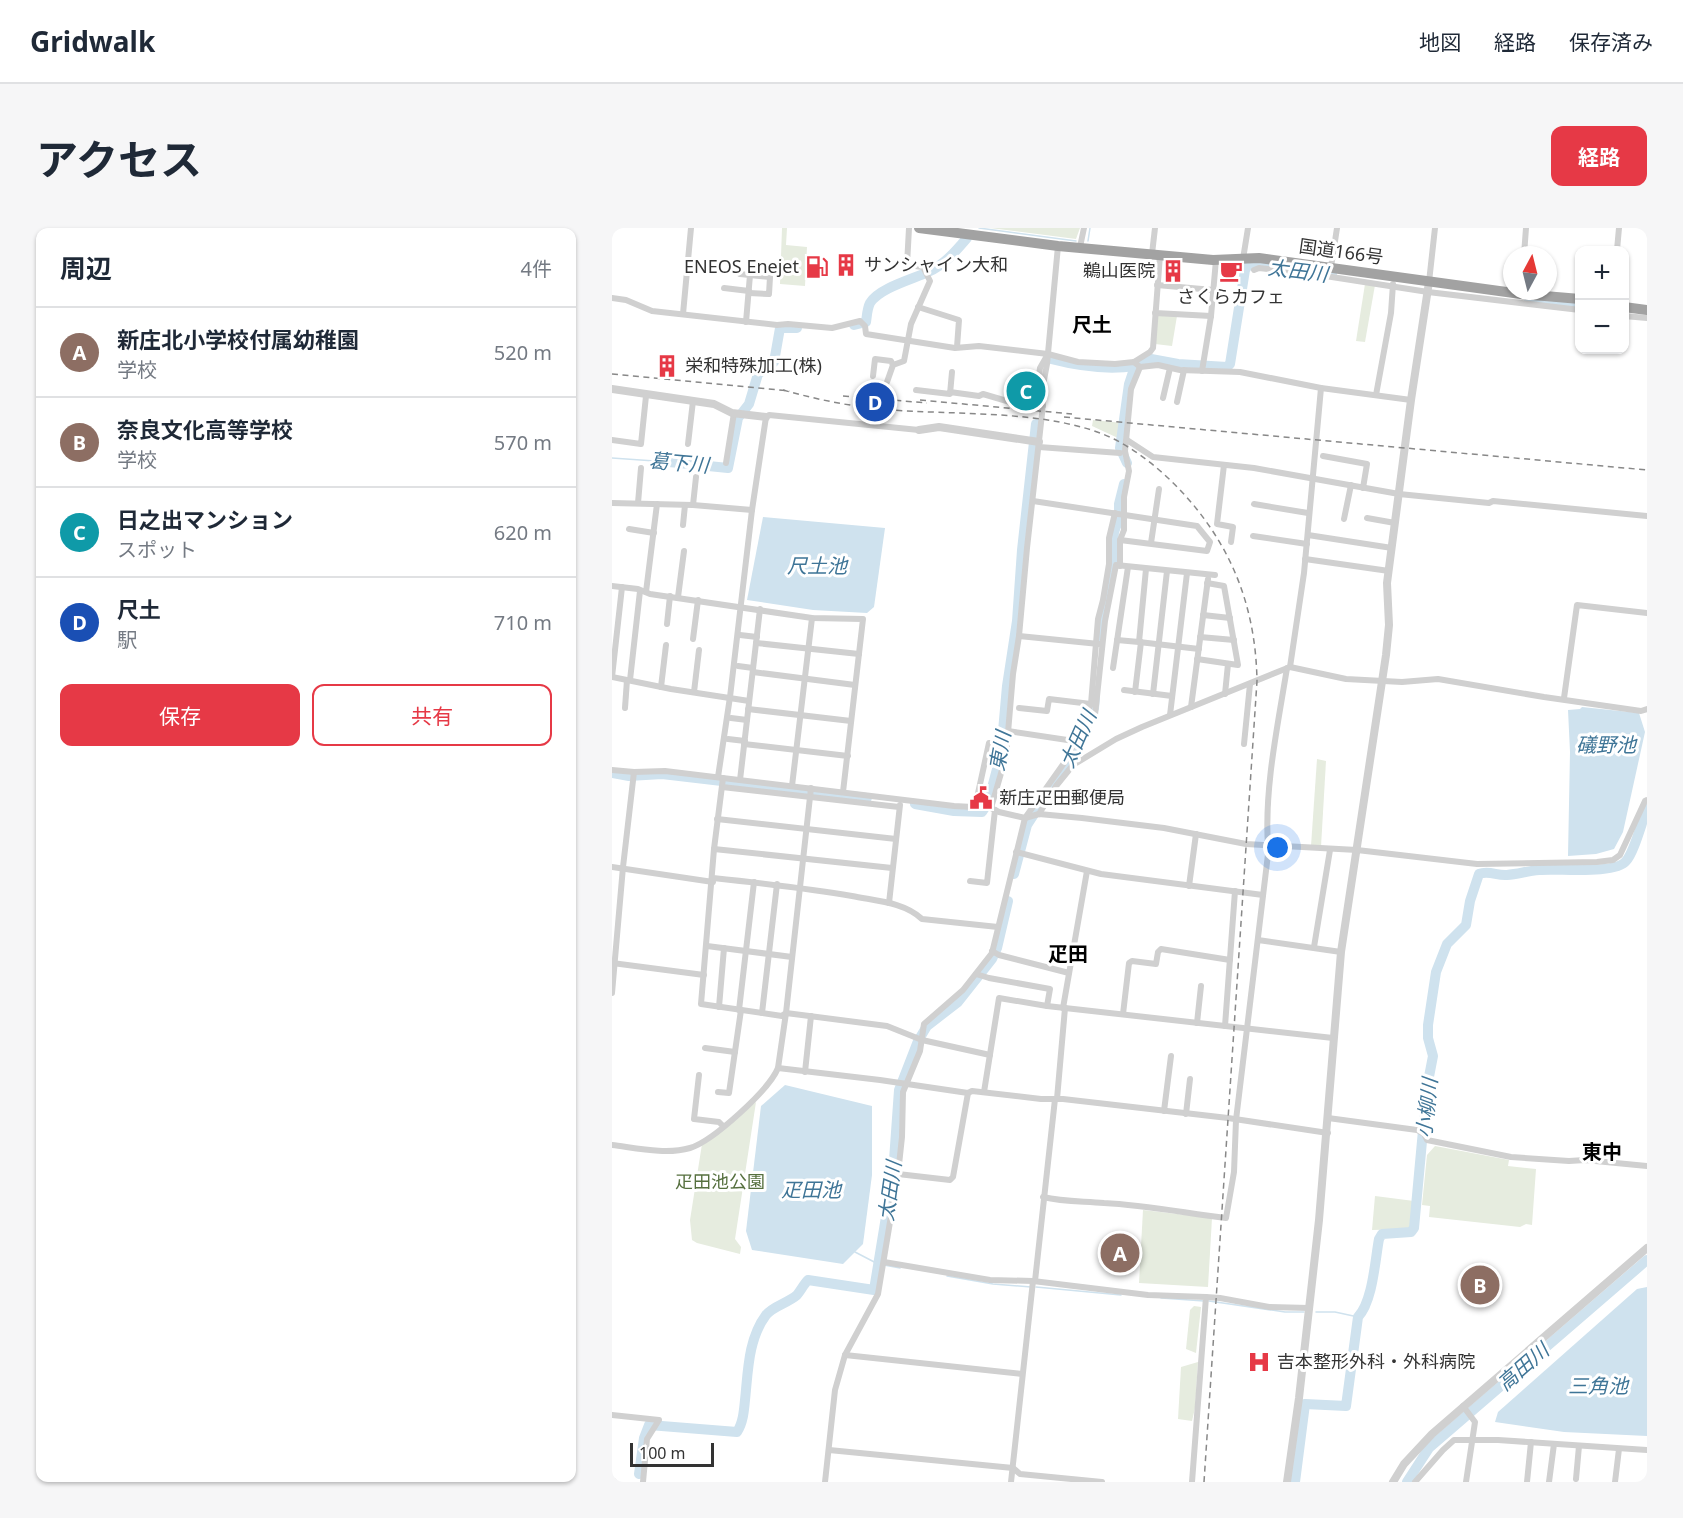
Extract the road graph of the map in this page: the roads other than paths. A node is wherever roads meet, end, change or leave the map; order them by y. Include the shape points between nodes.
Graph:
1 (691, 228) edge
2 (909, 228) edge
3 (919, 228) edge
4 (1084, 228) edge
5 (1155, 228) edge
6 (1248, 228) edge
7 (1337, 228) edge
8 (1435, 228) edge
9 (1526, 228) edge
10 (1619, 228) edge
11 (1058, 246) junction
12 (1525, 246) edge
13 (1617, 246) edge
14 (1080, 247) junction
15 (1156, 255) junction
16 (1244, 259) junction
17 (1216, 260) junction
18 (1254, 270) dead end
19 (1322, 270) junction
20 (740, 274) dead end
21 (750, 275) junction
22 (1393, 283) junction
23 (1157, 285) junction
24 (724, 288) dead end
25 (1428, 288) junction
26 (1213, 290) junction
27 (749, 292) junction
28 (1503, 292) edge
29 (1557, 296) edge
30 (612, 298) edge
31 (1575, 298) edge
32 (918, 307) junction
33 (1629, 308) edge
34 (1575, 309) edge
35 (1647, 310) edge
36 (1155, 313) junction
37 (683, 314) junction
38 (1211, 316) junction
39 (1629, 316) edge
40 (1647, 318) edge
41 (746, 322) junction
42 (908, 340) junction
43 (957, 348) junction
44 (1048, 354) junction
45 (1134, 362) junction
46 (893, 364) junction
47 (1140, 367) junction
48 (1170, 368) junction
49 (1184, 370) junction
50 (1202, 371) junction
51 (952, 372) dead end
52 (873, 376) dead end
53 (887, 382) dead end
54 (1321, 388) junction
55 (612, 389) edge
56 (916, 390) dead end
57 (950, 392) junction
58 (1376, 395) junction
59 (646, 396) junction
60 (1162, 398) dead end
61 (1411, 400) junction
62 (693, 401) junction
63 (1177, 402) dead end
64 (1035, 405) junction
65 (1043, 406) junction
66 (735, 413) junction
67 (766, 417) junction
68 (919, 430) joint
69 (612, 440) edge
70 (1126, 440) junction
71 (1037, 443) junction
72 (688, 444) dead end
73 (1119, 453) dead end
74 (1323, 456) dead end
75 (726, 463) dead end
76 (1224, 465) junction
77 (641, 468) dead end
78 (696, 477) dead end
79 (1312, 479) junction
80 (1352, 485) junction
81 (1363, 488) junction
82 (1159, 489) dead end
83 (1399, 494) junction
84 (1033, 501) junction
85 (612, 503) edge
86 (638, 503) junction
87 (657, 504) junction
88 (1254, 504) dead end
89 (685, 505) junction
90 (693, 505) junction
91 (752, 510) junction
92 (1114, 513) junction
93 (1308, 513) junction
94 (1123, 514) junction
95 (1647, 516) edge
96 (1154, 518) junction
97 (1367, 518) dead end
98 (1344, 519) dead end
99 (1395, 523) junction
100 (683, 525) dead end
101 (628, 529) dead end
102 (654, 533) junction
103 (1308, 535) junction
104 (1253, 536) dead end
105 (1120, 540) junction
106 (1231, 542) dead end
107 (1151, 543) junction
108 (1307, 544) junction
109 (1392, 548) junction
110 (684, 551) dead end
111 (1305, 559) junction
112 (1120, 566) junction
113 (1128, 567) junction
114 (1146, 569) junction
115 (1167, 571) junction
116 (1389, 571) junction
117 (1187, 573) junction
118 (1210, 578) junction
119 (612, 586) edge
120 (622, 587) junction
121 (643, 591) junction
122 (674, 597) junction
123 (698, 600) junction
124 (740, 606) junction
125 (760, 609) junction
126 (1647, 613) edge
127 (1203, 615) junction
128 (812, 618) junction
129 (1230, 618) junction
130 (667, 624) dead end
131 (740, 635) dead end
132 (1019, 636) junction
133 (1200, 637) junction
134 (693, 639) dead end
135 (757, 640) junction
136 (1117, 640) junction
137 (1234, 640) junction
138 (1140, 642) junction
139 (1099, 644) junction
140 (666, 645) dead end
141 (1159, 645) junction
142 (1179, 647) junction
143 (808, 648) junction
144 (1199, 649) junction
145 (699, 650) dead end
146 (859, 654) junction
147 (1197, 659) junction
148 (1228, 664) junction
149 (738, 666) dead end
150 (1289, 667) junction
151 (1113, 668) dead end
152 (753, 670) junction
153 (612, 677) edge
154 (805, 679) junction
155 (629, 680) junction
156 (1382, 681) junction
157 (1250, 684) junction
158 (855, 685) junction
159 (661, 687) junction
160 (1124, 690) dead end
161 (694, 692) junction
162 (1135, 692) junction
163 (1225, 693) junction
164 (1153, 694) junction
165 (1172, 696) junction
166 (730, 698) junction
167 (1564, 698) junction
168 (749, 701) junction
169 (1091, 704) junction
170 (1191, 707) junction
171 (625, 708) dead end
172 (1019, 708) dead end
173 (1647, 709) edge
174 (748, 710) junction
175 (801, 715) junction
176 (1170, 716) junction
177 (730, 718) dead end
178 (747, 720) junction
179 (851, 721) junction
180 (1008, 731) junction
181 (728, 739) dead end
182 (1074, 741) junction
183 (745, 742) junction
184 (1244, 744) dead end
185 (1007, 745) junction
186 (796, 751) junction
187 (848, 756) junction
188 (1073, 765) junction
189 (612, 770) edge
190 (633, 774) junction
191 (740, 780) junction
192 (722, 781) junction
193 (792, 786) junction
194 (843, 792) junction
195 (811, 793) junction
196 (1647, 800) edge
197 (900, 803) junction
198 (979, 807) junction
199 (993, 809) junction
200 (1039, 814) junction
201 (1025, 818) junction
202 (717, 819) junction
203 (807, 829) junction
204 (1196, 834) junction
205 (896, 839) junction
206 (1268, 846) junction
207 (714, 849) junction
208 (1330, 850) junction
209 (1357, 850) junction
210 (1016, 852) junction
211 (803, 857) junction
212 (612, 867) edge
213 (623, 867) junction
214 (892, 868) junction
215 (1087, 871) junction
216 (713, 880) junction
217 (970, 881) dead end
218 (754, 882) junction
219 (777, 884) junction
220 (799, 886) junction
221 (1190, 886) junction
222 (1234, 891) junction
223 (1263, 895) junction
224 (889, 903) junction
225 (998, 927) junction
226 (1258, 940) junction
227 (706, 946) junction
228 (1314, 947) junction
229 (724, 948) junction
230 (746, 951) junction
231 (992, 951) junction
232 (1341, 952) junction
233 (769, 954) junction
234 (792, 957) junction
235 (1230, 960) junction
236 (614, 963) edge
237 (1069, 973) junction
238 (976, 974) junction
239 (704, 975) junction
240 (1201, 986) dead end
241 (612, 993) edge
242 (1047, 1006) junction
243 (719, 1007) junction
244 (1064, 1008) junction
245 (740, 1010) junction
246 (762, 1013) junction
247 (786, 1013) junction
248 (1123, 1014) junction
249 (811, 1016) junction
250 (1197, 1023) junction
251 (1225, 1026) junction
252 (1247, 1029) junction
253 (1333, 1038) junction
254 (922, 1040) junction
255 (705, 1048) dead end
256 (735, 1052) junction
257 (990, 1055) junction
258 (1171, 1056) dead end
259 (778, 1068) junction
260 (805, 1072) junction
261 (699, 1076) dead end
262 (1190, 1079) dead end
263 (905, 1083) junction
264 (718, 1092) dead end
265 (984, 1092) junction
266 (968, 1093) junction
267 (1056, 1099) junction
268 (1164, 1111) junction
269 (1186, 1114) junction
270 (1328, 1118) junction
271 (1236, 1120) junction
272 (723, 1126) junction
273 (1328, 1133) junction
274 (612, 1145) edge
275 (1647, 1166) edge
276 (898, 1174) junction
277 (1044, 1197) junction
278 (1647, 1248) edge
279 (884, 1262) junction
280 (1034, 1281) junction
281 (1206, 1297) junction
282 (1309, 1308) junction
283 (844, 1355) junction
284 (1022, 1374) junction
285 (1464, 1408) junction
286 (612, 1415) edge
287 (1474, 1439) junction
288 (1531, 1442) junction
289 (1554, 1444) junction
290 (1579, 1446) junction
291 (1619, 1449) junction
292 (829, 1450) junction
293 (1647, 1450) edge
294 (1013, 1468) junction
295 (1575, 1479) dead end
296 (643, 1482) edge
297 (825, 1482) edge
298 (1011, 1482) edge
299 (1102, 1482) edge
300 (1192, 1482) edge
301 (1287, 1482) edge
302 (1393, 1482) edge
303 (1415, 1482) edge
304 (1466, 1482) edge
305 (1527, 1482) edge
306 (1549, 1482) edge
307 (1615, 1482) edge

1 - 37 street
2 - 32 street via 907,265 923,267 930,281
3 - 11 highway, 国道166号
4 - 14 street
5 - 15 street
6 - 16 street
7 - 19 street
8 - 25 street
9 - 12 street
10 - 13 street
11 - 14 highway, 国道166号
11 - 44 street
14 - 15 highway, 国道166号
15 - 17 highway, 国道166号
15 - 23 street
16 - 17 highway, 国道166号
16 - 19 highway, 国道166号 via 1259,258
17 - 26 street
18 - 19 street
19 - 22 highway, 国道166号
20 - 21 street
21 - 27 street
21 - 27 street via 770,277 769,294
22 - 25 highway, 国道166号
22 - 58 street
23 - 26 street
23 - 36 street
24 - 27 street
25 - 28 highway, 国道166号
25 - 34 street
25 - 61 street
26 - 38 street
27 - 41 street
29 - 31 highway, 国道166号
30 - 37 street via 652,311
32 - 42 street
32 - 43 street via 959,320
33 - 35 highway
36 - 38 street
36 - 45 street via 1153,348
37 - 41 street
38 - 50 street
39 - 40 street
41 - 42 street via 832,328 863,323 866,334
42 - 43 street
42 - 46 street via 904,361
43 - 44 street via 979,346
44 - 45 street via 1078,362
44 - 64 street via 1040,368
44 - 65 street
45 - 47 street
46 - 52 street via 875,358
46 - 53 street
47 - 48 street via 1150,364
47 - 70 street via 1131,389
48 - 49 street
48 - 60 street
49 - 50 street
49 - 63 street
50 - 54 street via 1240,372
51 - 57 street
54 - 58 street
54 - 79 street
55 - 59 street
56 - 57 street
57 - 64 street via 983,394
58 - 61 street
59 - 62 street
59 - 69 street via 641,444
61 - 83 street
62 - 66 street
62 - 72 street
64 - 65 street
65 - 71 street
66 - 67 street
66 - 75 street
67 - 68 street
67 - 91 street
68 - 71 street via 939,427
70 - 76 street via 1153,458
70 - 94 street via 1129,471
71 - 73 street
71 - 84 street
74 - 81 street via 1367,464
76 - 79 street
76 - 106 street via 1217,524 1233,527
77 - 86 street
78 - 90 street
79 - 80 street
79 - 93 street
80 - 81 street
80 - 98 street
81 - 83 street
82 - 96 street
83 - 95 street
83 - 99 street
84 - 92 street
84 - 132 street
85 - 86 street
86 - 87 street
87 - 89 street
87 - 102 street
88 - 93 street
89 - 90 street
89 - 100 street
90 - 91 street
91 - 124 street
92 - 94 street
92 - 139 street
93 - 103 street
94 - 96 street
94 - 105 street
96 - 107 street
96 - 107 street via 1197,526 1210,542 1207,551
97 - 99 street
99 - 109 street
101 - 102 street
102 - 121 street
103 - 108 street
103 - 109 street
104 - 108 street
105 - 107 street
105 - 112 street
108 - 111 street
109 - 116 street
110 - 122 street
111 - 116 street
111 - 150 street
112 - 113 street
112 - 139 street via 1116,565
113 - 114 street
113 - 136 street
114 - 115 street
114 - 138 street
115 - 117 street
115 - 141 street
116 - 156 street via 1389,625
117 - 118 street
117 - 142 street
118 - 127 street
118 - 129 street via 1224,586
119 - 120 street
120 - 121 street
120 - 153 street
121 - 122 street
121 - 155 street
122 - 123 street
122 - 130 street
123 - 124 street
123 - 134 street
124 - 125 street
124 - 166 street
125 - 128 street
125 - 135 street
126 - 167 street via 1577,605
127 - 129 street
127 - 133 street
128 - 143 street
128 - 146 street via 863,620
129 - 137 street
131 - 135 street
132 - 139 street
132 - 180 street
133 - 137 street
133 - 144 street
135 - 143 street
135 - 152 street
136 - 138 street
136 - 151 street
137 - 148 street via 1238,665
138 - 141 street
138 - 162 street
139 - 169 street
139 - 188 street via 1097,708
140 - 159 street
141 - 142 street
141 - 164 street
142 - 144 street
142 - 165 street
143 - 146 street
143 - 154 street
144 - 147 street
145 - 161 street
146 - 158 street
147 - 148 street
147 - 170 street
148 - 163 street
149 - 152 street
150 - 156 street via 1346,679
150 - 157 street
150 - 206 street via 1273,763
152 - 154 street
152 - 168 street
153 - 155 street
154 - 158 street
154 - 175 street
155 - 159 street
155 - 171 street
156 - 167 street via 1438,679
156 - 209 street
157 - 163 street
157 - 184 street
158 - 179 street
159 - 161 street
160 - 162 street
161 - 166 street
162 - 164 street
163 - 170 street
164 - 165 street
165 - 176 street
166 - 168 street
166 - 192 street
167 - 173 street
168 - 174 street
169 - 172 street via 1049,699 1047,711
169 - 182 street
170 - 176 street
174 - 175 street
174 - 178 street
175 - 179 street
175 - 186 street
176 - 188 street via 1116,739
177 - 178 street
178 - 183 street
179 - 187 street
180 - 182 street
180 - 185 street
181 - 183 street
182 - 201 street via 1065,764
183 - 186 street
183 - 191 street
185 - 198 street via 989,743
185 - 199 street
186 - 187 street
186 - 193 street
187 - 194 street
188 - 200 street
189 - 190 street
190 - 192 street via 665,771
190 - 213 street
191 - 192 street
191 - 193 street
192 - 195 street
192 - 202 street
193 - 195 street
194 - 195 street
194 - 197 street
195 - 197 street
195 - 203 street
196 - 209 street via 1620,855 1613,860 1499,865
197 - 198 street
197 - 205 street
198 - 199 street
199 - 201 street
199 - 217 street via 987,883
200 - 201 street
200 - 204 street
201 - 210 street
202 - 203 street
202 - 207 street
203 - 205 street
203 - 211 street
204 - 206 street
204 - 221 street
205 - 214 street
206 - 208 street
206 - 223 street
207 - 211 street
207 - 216 street
208 - 209 street
208 - 228 street
209 - 232 street
210 - 215 street
210 - 225 street
211 - 214 street
211 - 220 street
212 - 213 street
213 - 216 street
213 - 236 street
214 - 224 street
215 - 221 street
215 - 237 street
216 - 218 street
216 - 227 street
218 - 219 street
218 - 230 street
219 - 220 street
219 - 233 street
220 - 224 street
220 - 234 street
221 - 222 street
222 - 223 street
222 - 235 street
223 - 226 street
224 - 225 street via 914,911 922,919
225 - 231 street
226 - 228 street
226 - 252 street
227 - 229 street
227 - 239 street
228 - 232 street
229 - 230 street
229 - 243 street
230 - 233 street
230 - 245 street
231 - 237 street
231 - 238 street
232 - 253 street
233 - 234 street
233 - 246 street
234 - 247 street
235 - 248 street via 1161,949 1156,964 1132,961
235 - 251 street
236 - 239 street
236 - 241 street
237 - 244 street
238 - 242 street via 1050,989
238 - 254 street via 924,1024
239 - 243 street via 701,1004
240 - 250 street
242 - 244 street
242 - 257 street via 999,998
243 - 245 street
244 - 248 street
244 - 267 street
245 - 246 street
245 - 256 street
246 - 247 street
247 - 249 street
247 - 259 street
248 - 250 street
249 - 254 street via 887,1026
249 - 260 street
250 - 251 street
251 - 252 street
252 - 253 street
252 - 271 street
253 - 270 street
254 - 257 street
254 - 263 street
255 - 256 street
256 - 264 street via 729,1093
257 - 265 street
258 - 268 street
259 - 260 street
259 - 272 street via 768,1086
260 - 263 street
261 - 272 street via 694,1119
262 - 269 street
263 - 266 street
263 - 276 street
265 - 266 street
265 - 267 street
266 - 276 street via 953,1177 950,1180
267 - 268 street
267 - 277 street
268 - 269 street
269 - 271 street
270 - 273 street
270 - 275 street via 1417,1130 1427,1140 1511,1157
271 - 273 street
271 - 277 street via 1234,1172 1226,1218
272 - 274 street via 690,1148
273 - 282 street
276 - 279 street
277 - 280 street
278 - 285 street
279 - 280 street via 990,1280
279 - 283 street via 878,1294
280 - 281 street via 1148,1295
280 - 284 street
281 - 282 street via 1269,1307
281 - 300 street
282 - 301 street
283 - 284 street
283 - 292 street via 835,1390
284 - 294 street
285 - 287 street via 1475,1422
285 - 302 street via 1432,1434
286 - 296 street via 659,1420 647,1439
287 - 288 street
287 - 303 street via 1454,1440
287 - 304 street
288 - 289 street
288 - 305 street
289 - 290 street
289 - 306 street
290 - 291 street
290 - 295 street
291 - 293 street
291 - 307 street
292 - 294 street
292 - 297 street
294 - 298 street
294 - 299 street via 1020,1474

